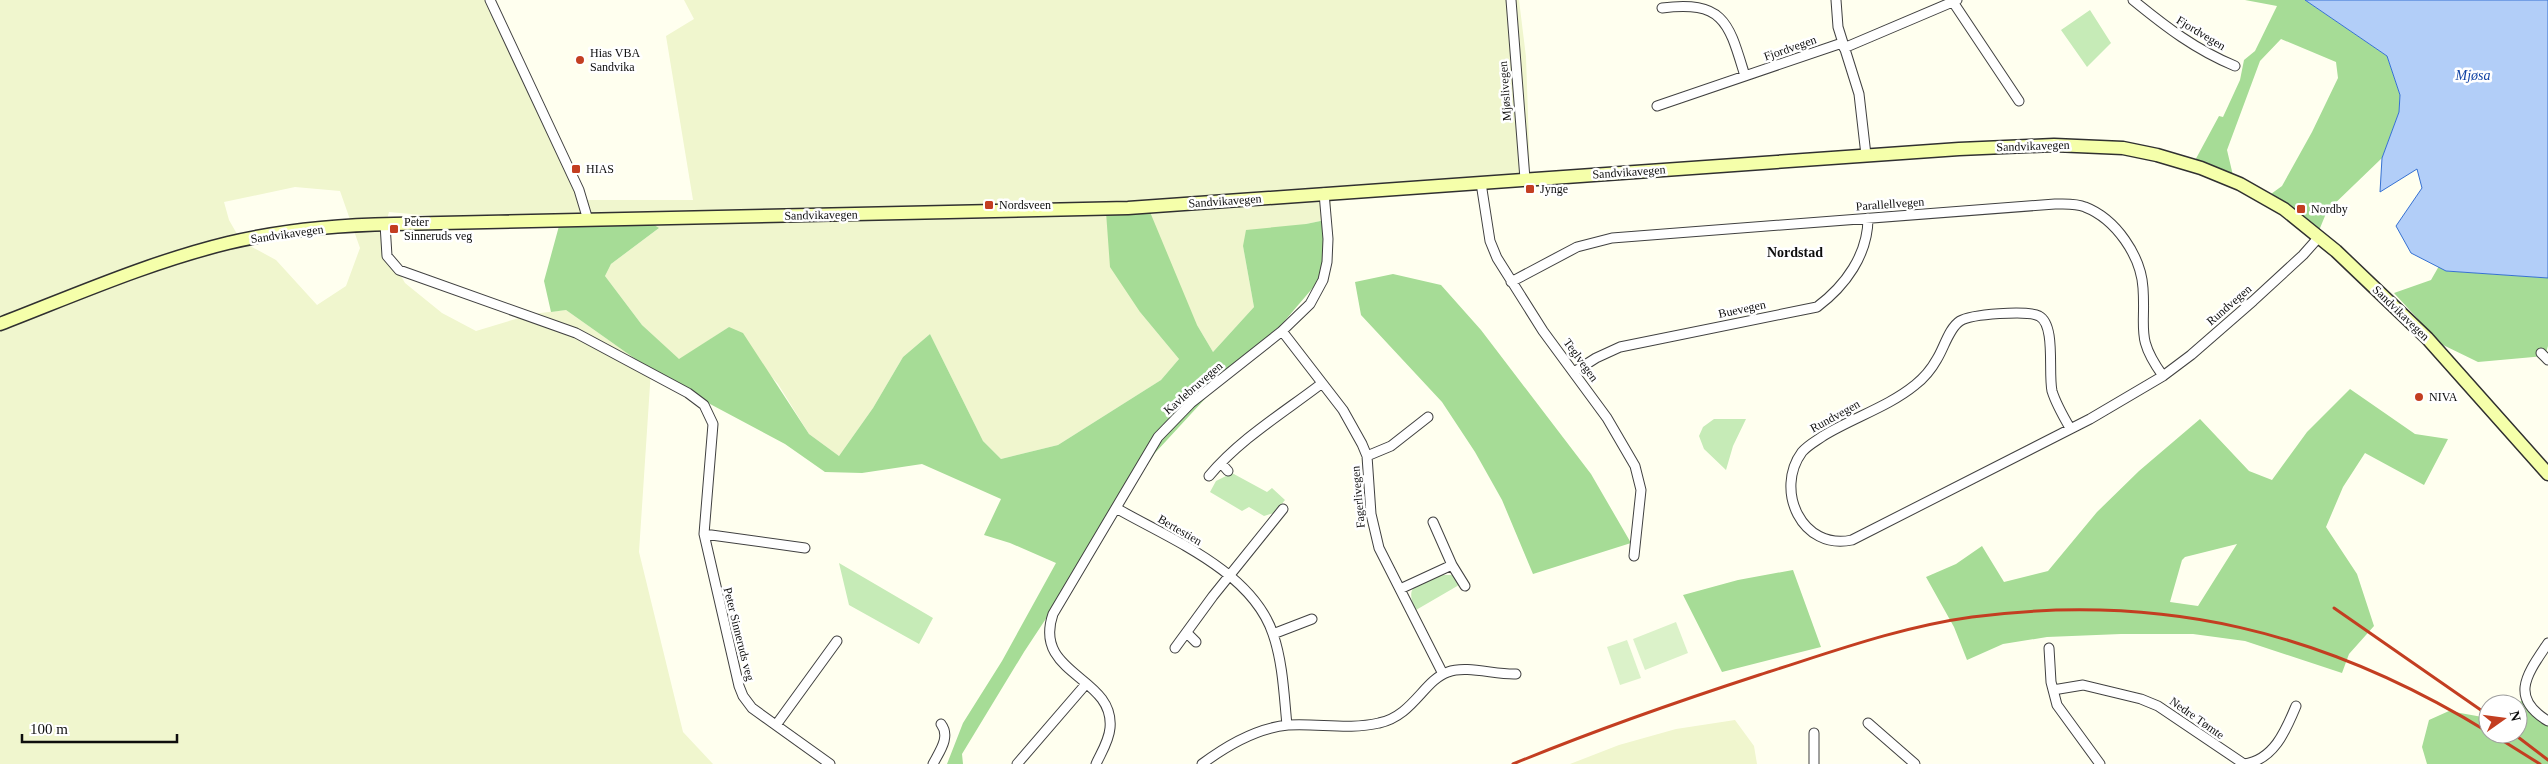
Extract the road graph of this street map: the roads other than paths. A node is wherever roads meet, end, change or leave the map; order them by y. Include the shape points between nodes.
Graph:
1 (490, 0) edge
2 (1511, 0) edge
3 (1836, 0) edge
4 (2134, 0) edge
5 (1955, 1) edge
6 (1662, 8) dead end
7 (1843, 46) junction
8 (2235, 66) dead end
9 (1746, 76) junction
10 (2019, 101) dead end
11 (1657, 106) dead end
12 (1866, 155) junction
13 (1525, 180) junction
14 (1481, 183) junction
15 (1324, 193) junction
16 (1868, 218) junction
17 (588, 220) junction
18 (384, 224) junction
19 (2319, 237) junction
20 (1511, 282) junction
21 (0, 324) edge
22 (1282, 332) junction
23 (2541, 353) dead end
24 (2548, 360) edge
25 (1574, 372) junction
26 (2163, 376) junction
27 (1321, 384) junction
28 (1428, 417) dead end
29 (2070, 428) junction
30 (1367, 456) junction
31 (1221, 463) junction
32 (1228, 471) dead end
33 (2548, 474) edge
34 (1209, 476) dead end
35 (1116, 508) junction
36 (1283, 509) dead end
37 (1433, 522) dead end
38 (704, 534) junction
39 (805, 548) dead end
40 (1634, 556) dead end
41 (1452, 564) junction
42 (1230, 575) junction
43 (1465, 586) dead end
44 (1400, 589) junction
45 (1312, 619) dead end
46 (1187, 633) junction
47 (1273, 634) junction
48 (837, 641) dead end
49 (1196, 642) dead end
50 (2548, 643) edge
51 (1175, 648) dead end
52 (2048, 648) dead end
53 (1443, 674) junction
54 (1516, 674) dead end
55 (1086, 684) junction
56 (2053, 690) junction
57 (2296, 706) dead end
58 (2548, 721) edge
59 (1868, 723) dead end
60 (941, 724) dead end
61 (776, 725) junction
62 (1287, 725) junction
63 (1814, 733) dead end
64 (830, 764) edge
65 (933, 764) edge
66 (1017, 764) edge
67 (1096, 764) edge
68 (1202, 764) edge
69 (1814, 764) edge
70 (1915, 764) edge
71 (2100, 764) edge

1 - 17 street via 579,190
2 - 13 street, Mjøslivegen
3 - 7 street via 1836,17
4 - 8 street, Fjordvegen via 2196,48
5 - 7 street, Fjordvegen
5 - 10 street, Fjordvegen
6 - 9 street via 1696,5 1712,10 1729,29
7 - 9 street, Fjordvegen
7 - 12 street via 1859,94
9 - 11 street, Fjordvegen
12 - 13 main road, Sandvikavegen
12 - 19 main road, Sandvikavegen via 2054,145 2108,146 2141,151 2201,168 2240,184 2284,209
13 - 14 main road, Sandvikavegen
14 - 15 main road, Sandvikavegen
14 - 20 street, Teglvegen via 1490,241
15 - 17 main road, Sandvikavegen via 1128,208
15 - 22 street, Kavlebruvegen via 1328,251 1323,280 1310,304
16 - 20 street, Parallellvegen via 1612,238 1570,250
16 - 25 street, Buevegen via 1863,245 1850,274 1817,307 1620,347
16 - 26 street, Parallellvegen via 2055,204 2092,210 2112,226 2132,252 2143,288 2143,337
17 - 18 main road, Sandvikavegen
18 - 21 main road, Sandvikavegen via 307,230 230,243 161,262
18 - 38 street, Peter Sinneruds veg via 388,256 399,270 576,333 701,401 712,417 713,432
19 - 26 street, Rundvegen via 2253,300
19 - 33 main road, Sandvikavegen via 2428,338
20 - 25 street, Teglvegen
22 - 27 street, Fagerlivegen
22 - 35 street, Kavlebruvegen via 1180,413 1148,451
23 - 24 street
25 - 40 street, Teglvegen via 1616,433 1640,478
26 - 29 street, Rundvegen
27 - 30 street, Fagerlivegen via 1354,426
27 - 31 street via 1271,420
28 - 30 street, Fagerlivegen via 1391,446
29 - 29 street, Rundvegen via 1852,540 1833,542 1814,533 1797,516 1792,505 1792,477 1797,461 1808,446 1917,384 1936,361 1957,323 1966,318 2013,313 2038,315 2044,320 2050,333 2049,365 2053,393
30 - 44 street, Fagerlivegen via 1374,533
31 - 32 street
31 - 34 street
35 - 42 street, Bertestien
35 - 55 street, Kavlebruvegen via 1056,608 1049,627 1050,643 1058,658
36 - 42 street
37 - 41 street
38 - 39 street
38 - 61 street, Peter Sinneruds veg via 739,686 747,703
41 - 43 street
41 - 44 street
42 - 46 street
42 - 47 street, Bertestien via 1248,590
44 - 53 street, Fagerlivegen
45 - 47 street
46 - 49 street
46 - 51 street
47 - 62 street, Bertestien
48 - 61 street
50 - 58 street via 2529,674 2524,690 2530,708
52 - 56 street
53 - 54 street via 1459,669
53 - 62 street via 1403,712 1390,719 1364,726
55 - 66 street
55 - 67 street, Kavlebruvegen via 1101,696 1109,714 1108,738
56 - 57 street, Nedre Tømte via 2087,686 2150,702 2244,764 2268,754 2282,737
56 - 71 street via 2062,715
59 - 70 street
60 - 65 street via 945,731 944,739
61 - 64 street, Peter Sinneruds veg
62 - 68 street via 1237,741
63 - 69 street

